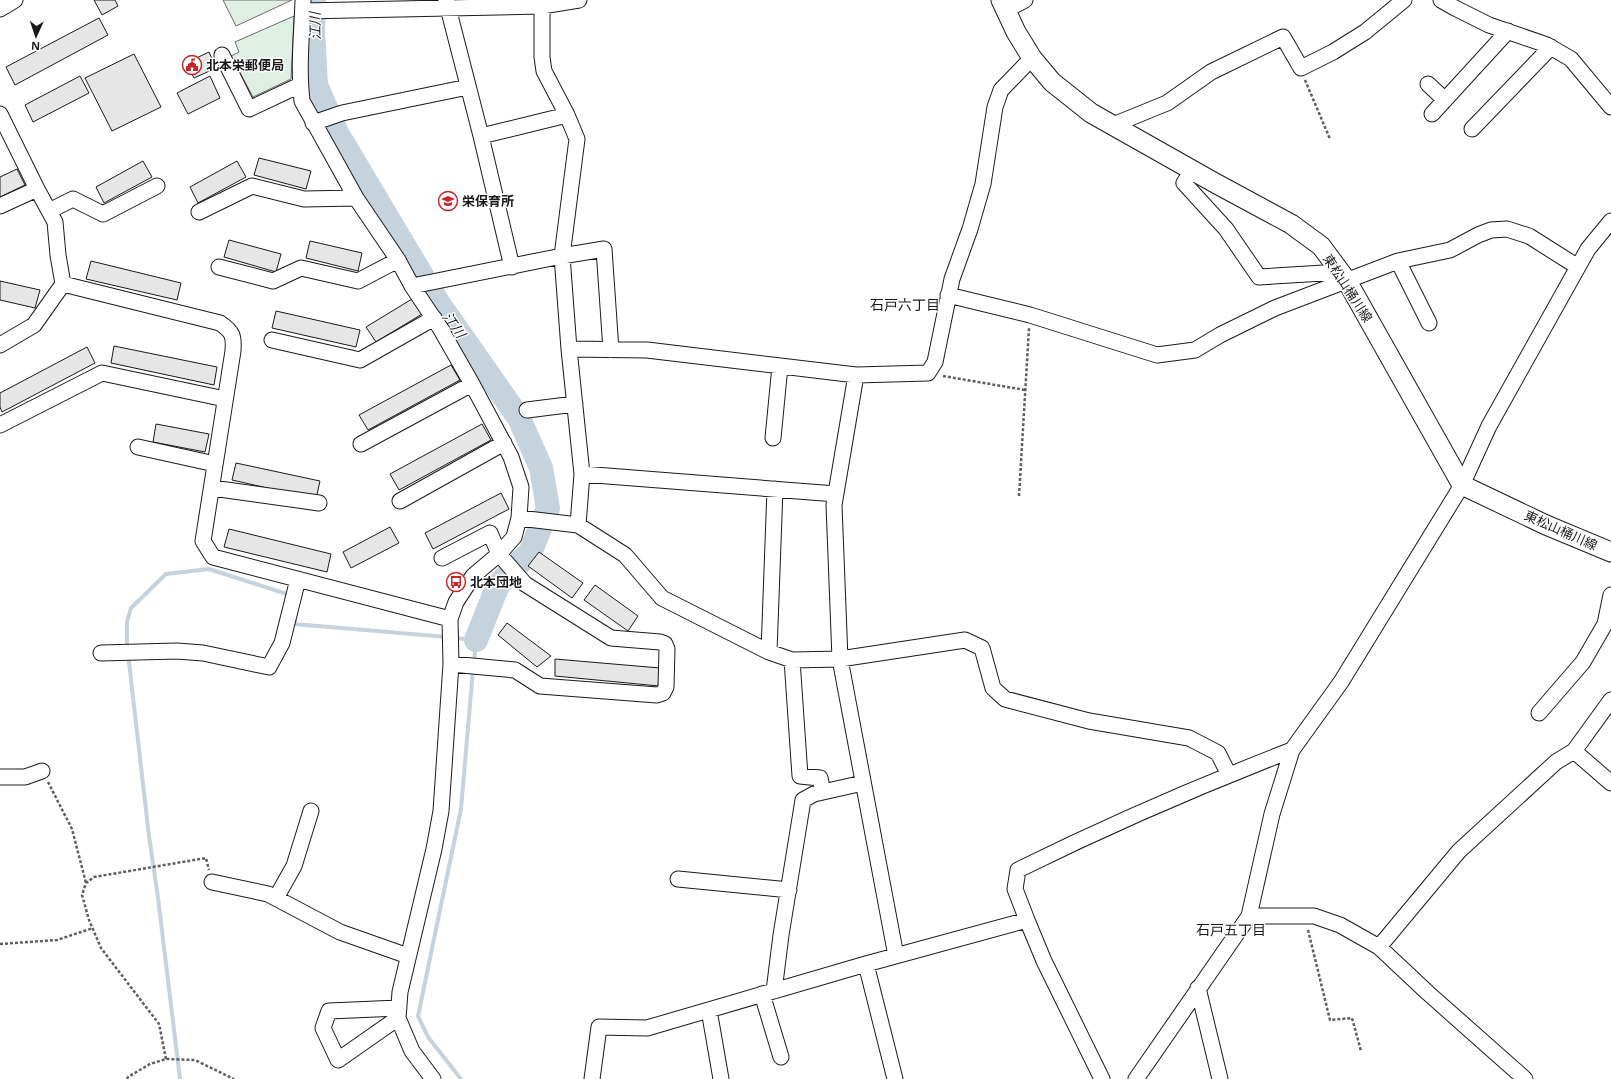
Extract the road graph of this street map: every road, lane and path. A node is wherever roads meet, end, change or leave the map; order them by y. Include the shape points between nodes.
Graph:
1 (15, 0) edge
2 (579, 0) edge
3 (1025, 0) edge
4 (1404, 0) edge
5 (1442, 0) edge
6 (538, 3) edge
7 (447, 4) edge
8 (303, 5) edge
9 (329, 5) edge
10 (1003, 5) edge
11 (0, 9) edge
12 (1508, 31) junction
13 (1551, 47) junction
14 (222, 55) dead end
15 (1032, 58) junction
16 (1301, 68) junction
17 (1428, 84) dead end
18 (300, 85) junction
19 (468, 87) junction
20 (1445, 100) junction
21 (1611, 107) edge
22 (0, 114) edge
23 (1432, 114) dead end
24 (567, 116) junction
25 (313, 123) junction
26 (1113, 125) junction
27 (1472, 129) dead end
28 (481, 136) junction
29 (1330, 139) dead end
30 (1192, 170) junction
31 (157, 186) dead end
32 (37, 189) junction
33 (356, 198) junction
34 (0, 206) edge
35 (50, 212) junction
36 (199, 212) dead end
37 (1611, 221) edge
38 (562, 256) junction
39 (398, 260) junction
40 (1398, 261) junction
41 (219, 267) dead end
42 (512, 267) junction
43 (1578, 267) junction
44 (1343, 277) junction
45 (63, 284) junction
46 (412, 286) junction
47 (948, 295) junction
48 (1030, 315) junction
49 (434, 318) junction
50 (1429, 323) dead end
51 (272, 340) dead end
52 (0, 345) edge
53 (569, 349) junction
54 (611, 350) junction
55 (780, 366) junction
56 (928, 373) junction
57 (856, 375) junction
58 (472, 384) junction
59 (1025, 390) junction
60 (225, 399) junction
61 (575, 404) junction
62 (527, 410) dead end
63 (0, 425) edge
64 (773, 438) dead end
65 (504, 443) junction
66 (361, 444) dead end
67 (138, 447) dead end
68 (215, 464) junction
69 (582, 474) junction
70 (1462, 485) junction
71 (212, 488) junction
72 (775, 489) junction
73 (836, 494) junction
74 (1018, 496) dead end
75 (400, 501) dead end
76 (319, 503) dead end
77 (519, 518) junction
78 (578, 525) junction
79 (1611, 552) edge
80 (499, 554) junction
81 (442, 558) dead end
82 (298, 579) junction
83 (1611, 595) edge
84 (450, 619) junction
85 (769, 652) junction
86 (100, 653) dead end
87 (840, 659) junction
88 (792, 660) junction
89 (451, 664) junction
90 (1611, 700) edge
91 (1539, 713) dead end
92 (1292, 750) junction
93 (1574, 751) junction
94 (42, 771) joint
95 (1229, 775) junction
96 (0, 777) edge
97 (1611, 783) edge
98 (863, 784) junction
99 (823, 792) junction
100 (311, 811) dead end
101 (678, 879) dead end
102 (212, 882) joint
103 (86, 883) junction
104 (789, 890) junction
105 (276, 898) junction
106 (1305, 915) junction
107 (1249, 916) junction
108 (1027, 920) junction
109 (93, 928) junction
110 (0, 944) edge
111 (1379, 947) junction
112 (408, 956) junction
113 (896, 956) junction
114 (866, 964) junction
115 (1198, 988) junction
116 (768, 992) junction
117 (709, 1010) junction
118 (398, 1013) junction
119 (1361, 1051) dead end
120 (781, 1057) dead end
121 (166, 1059) junction
122 (127, 1079) edge
123 (234, 1079) edge
124 (433, 1079) edge
125 (592, 1079) edge
126 (722, 1079) edge
127 (895, 1079) edge
128 (1102, 1079) edge
129 (1136, 1079) edge
130 (1220, 1079) edge
131 (1525, 1079) edge

1 - 11 street
2 - 6 street
3 - 10 street
4 - 16 street via 1365,32
5 - 12 street via 1489,25
6 - 7 street
6 - 24 street via 544,71
7 - 9 street
7 - 19 street
8 - 9 street
8 - 18 street
10 - 15 main road, 東松山桶川線
12 - 13 street
12 - 20 street
13 - 21 street via 1572,59
13 - 27 street
14 - 18 street via 249,109
15 - 26 main road, 東松山桶川線 via 1052,82 1091,113
15 - 47 street via 1001,90 995,107 983,184
16 - 26 street via 1283,37 1211,72 1167,103
16 - 29 path
17 - 20 street
18 - 25 street via 302,101
19 - 25 street via 342,113
19 - 28 street
20 - 23 street
22 - 32 street
24 - 28 street
24 - 38 street via 577,139
25 - 33 street
26 - 30 main road, 東松山桶川線
28 - 42 street
30 - 44 main road, 東松山桶川線 via 1291,224 1322,246
30 - 44 street via 1184,183 1226,229 1259,277
31 - 35 street via 103,214 73,199
32 - 34 street
32 - 35 street
33 - 36 street via 304,199 252,186
33 - 39 street
35 - 45 street via 55,222
37 - 43 street via 1588,249
38 - 42 street
38 - 53 street
38 - 54 street via 604,249
39 - 41 street via 358,281 301,268 273,281
39 - 46 street
40 - 43 street via 1450,250 1491,230 1508,229 1529,236
40 - 44 street
40 - 50 street
42 - 46 street
43 - 70 street via 1489,426
44 - 48 street via 1220,335 1194,350 1157,355
44 - 70 main road, 東松山桶川線
45 - 52 street via 34,326
45 - 60 street via 220,323 230,330 234,339
46 - 49 street
47 - 48 street
47 - 56 street via 935,362
48 - 59 path
49 - 51 street via 360,360
49 - 58 street
53 - 54 street
53 - 61 street
54 - 55 street via 647,350
55 - 57 street
55 - 64 street
56 - 57 street
56 - 59 path
57 - 73 street
58 - 65 street
58 - 66 street
59 - 74 path
60 - 63 street via 102,373
60 - 68 street
61 - 62 street
61 - 69 street
65 - 75 street
65 - 77 street via 521,487
67 - 68 street
68 - 71 street
69 - 72 street
69 - 78 street
70 - 79 main road, 東松山桶川線 via 1546,525
70 - 92 street via 1341,682
71 - 76 street
71 - 82 street via 203,541 213,557
72 - 73 street
72 - 85 street
73 - 87 street via 834,505
77 - 78 street
77 - 80 street via 514,537
78 - 85 street via 625,555 662,598
80 - 81 street via 490,533
80 - 84 street via 473,576 456,602
80 - 89 street via 525,584 611,638 665,644 666,687 657,695 540,686 515,670
82 - 84 street
82 - 86 street via 282,643 268,668 203,653
83 - 91 street via 1605,624 1583,662
84 - 89 street
85 - 88 street
87 - 88 street
87 - 95 street via 966,640 982,648 993,688 1005,699 1089,721 1190,738 1218,753
87 - 98 street
88 - 99 street via 800,776 820,778
89 - 112 street via 441,811
90 - 93 street
92 - 95 street
92 - 107 street via 1272,814
93 - 97 street
93 - 111 street via 1556,762 1459,851
94 - 96 street via 25,777
94 - 103 path via 72,829
95 - 108 street via 1018,870 1015,889
98 - 99 street
98 - 113 street
99 - 104 street via 803,800
100 - 105 street via 294,866
101 - 104 street
102 - 103 path via 206,858 94,877
102 - 105 street
103 - 109 path via 82,895
104 - 116 street
105 - 112 street via 340,932
106 - 107 street
106 - 111 street via 1340,925
106 - 119 path via 1330,1020 1352,1018
107 - 115 street
108 - 113 street
108 - 128 street via 1044,961
109 - 110 path via 57,940
109 - 121 path via 102,948 159,1024
111 - 131 street
112 - 118 street
113 - 114 street
114 - 116 street
114 - 127 street
115 - 129 street
115 - 130 street
116 - 117 street
116 - 120 street
117 - 125 street via 647,1028 599,1028
117 - 126 street
118 - 118 street via 329,1011 322,1028 338,1060
118 - 124 street via 412,1051
121 - 122 path via 150,1064
121 - 123 path via 195,1060

